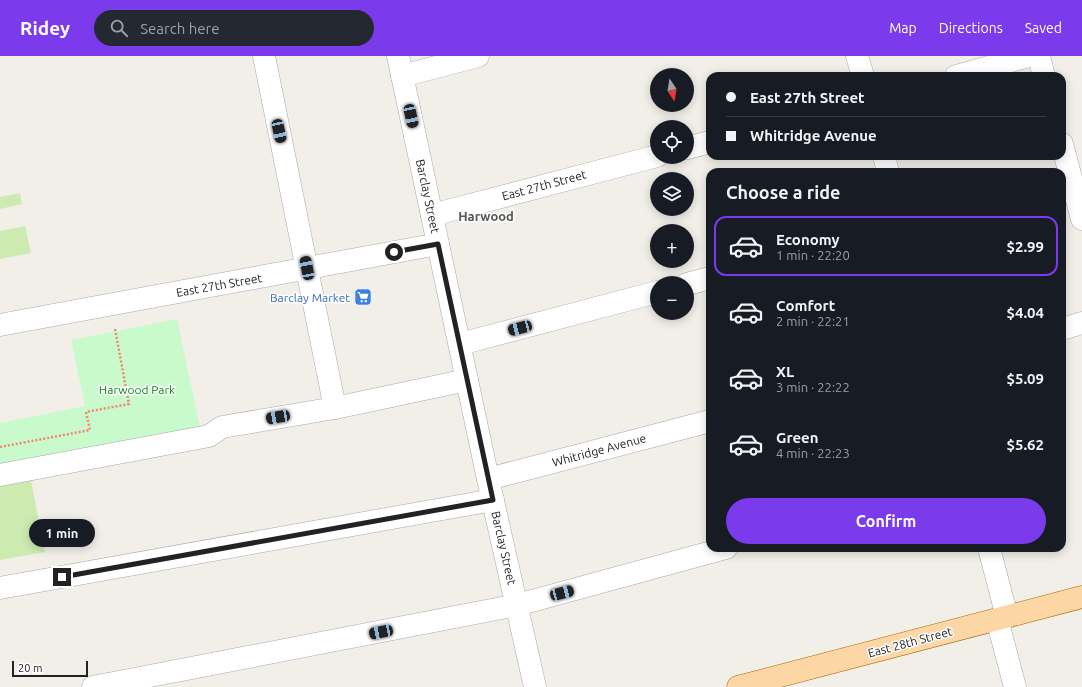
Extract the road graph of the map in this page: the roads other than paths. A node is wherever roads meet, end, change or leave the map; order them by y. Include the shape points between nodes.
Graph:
1 (264, 56) edge
2 (478, 56) edge
3 (857, 56) edge
4 (1028, 56) edge
5 (1039, 56) edge
6 (400, 66) edge
7 (861, 72) edge
8 (970, 72) edge
9 (1043, 72) edge
10 (706, 143) edge
11 (694, 146) edge
12 (650, 158) edge
13 (1066, 159) edge
14 (432, 215) junction
15 (1082, 220) edge
16 (438, 244) junction
17 (307, 268) junction
18 (706, 279) edge
19 (694, 282) edge
20 (650, 294) edge
21 (1082, 323) edge
22 (0, 325) edge
23 (1066, 327) edge
24 (460, 344) junction
25 (467, 380) junction
26 (335, 408) junction
27 (706, 422) edge
28 (0, 475) edge
29 (488, 479) junction
30 (493, 500) junction
31 (712, 552) edge
32 (990, 552) edge
33 (0, 588) edge
34 (1082, 597) edge
35 (517, 606) junction
36 (1002, 618) junction
37 (93, 687) edge
38 (535, 687) edge
39 (738, 687) edge
40 (1015, 687) edge

1 - 17 street
2 - 6 street
3 - 7 street
4 - 8 street
5 - 9 street
6 - 14 street, Barclay Street
10 - 11 street
12 - 14 street, East 27th Street
13 - 15 street
14 - 16 street, Barclay Street
16 - 17 street, East 27th Street
16 - 24 street, Barclay Street
17 - 22 street, East 27th Street
17 - 26 street
18 - 19 street
20 - 24 street
21 - 23 street
24 - 25 street, Barclay Street
25 - 26 street
25 - 29 street, Barclay Street
26 - 28 street via 222,427 209,436
27 - 29 street, Whitridge Avenue
29 - 30 street, Barclay Street
30 - 33 street
30 - 35 street, Barclay Street
31 - 35 street
32 - 36 street
34 - 36 main road, East 28th Street
35 - 37 street
35 - 38 street, Barclay Street
36 - 39 main road, East 28th Street
36 - 40 street

